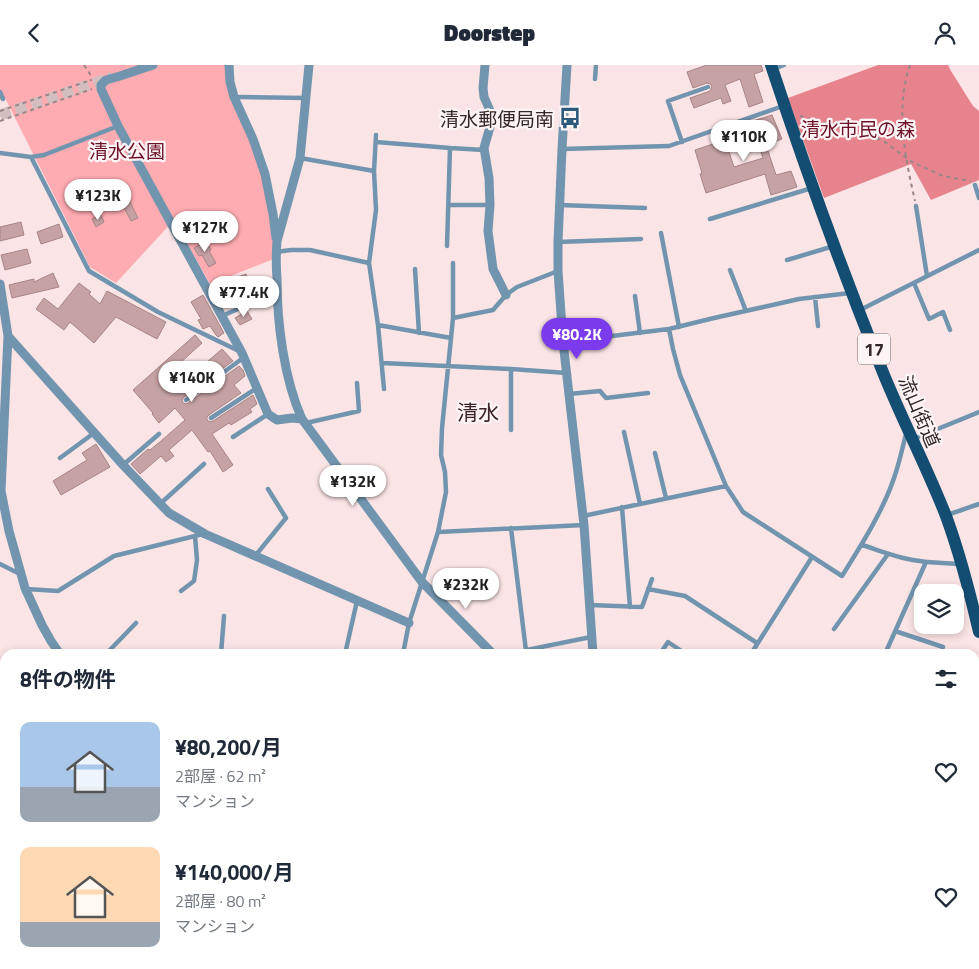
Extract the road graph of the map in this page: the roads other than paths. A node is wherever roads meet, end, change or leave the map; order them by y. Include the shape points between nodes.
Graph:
1 (154, 65) edge
2 (229, 65) edge
3 (309, 65) edge
4 (485, 65) edge
5 (596, 65) edge
6 (568, 66) edge
7 (776, 67) edge
8 (595, 79) dead end
9 (708, 87) dead end
10 (0, 92) edge
11 (234, 97) junction
12 (306, 98) junction
13 (3, 99) dead end
14 (786, 109) junction
15 (118, 126) junction
16 (376, 135) dead end
17 (376, 142) junction
18 (682, 142) junction
19 (450, 148) junction
20 (562, 149) junction
21 (484, 150) junction
22 (0, 153) edge
23 (30, 157) junction
24 (300, 158) junction
25 (374, 171) junction
26 (975, 185) road end
27 (814, 188) junction
28 (979, 198) edge
29 (448, 205) junction
30 (490, 205) junction
31 (559, 205) junction
32 (916, 206) road end
33 (645, 208) dead end
34 (710, 219) dead end
35 (661, 233) dead end
36 (640, 239) dead end
37 (277, 241) junction
38 (558, 242) junction
39 (447, 245) dead end
40 (835, 246) junction
41 (979, 250) edge
42 (276, 252) junction
43 (787, 260) dead end
44 (369, 263) junction
45 (453, 263) dead end
46 (415, 269) dead end
47 (730, 270) dead end
48 (558, 271) junction
49 (927, 276) junction
50 (914, 283) junction
51 (0, 284) edge
52 (277, 292) junction
53 (853, 293) junction
54 (506, 295) junction
55 (635, 296) dead end
56 (815, 297) junction
57 (746, 311) junction
58 (859, 311) junction
59 (3, 316) edge
60 (222, 316) junction
61 (453, 318) junction
62 (378, 325) junction
63 (818, 326) dead end
64 (679, 327) junction
65 (669, 329) junction
66 (950, 330) dead end
67 (419, 333) junction
68 (640, 333) junction
69 (5, 338) edge
70 (450, 339) junction
71 (563, 342) junction
72 (243, 355) junction
73 (382, 363) junction
74 (448, 367) junction
75 (512, 369) junction
76 (567, 373) junction
77 (357, 383) dead end
78 (3, 384) edge
79 (257, 387) junction
80 (384, 389) dead end
81 (648, 393) dead end
82 (569, 394) junction
83 (186, 400) dead end
84 (979, 413) edge
85 (268, 414) junction
86 (211, 417) dead end
87 (304, 421) junction
88 (511, 430) dead end
89 (624, 432) dead end
90 (94, 433) junction
91 (910, 434) junction
92 (159, 435) dead end
93 (233, 437) dead end
94 (1, 439) edge
95 (655, 453) dead end
96 (60, 458) dead end
97 (204, 464) dead end
98 (123, 465) junction
99 (726, 486) junction
100 (268, 489) dead end
101 (666, 498) junction
102 (640, 504) junction
103 (979, 504) edge
104 (160, 505) junction
105 (622, 507) junction
106 (946, 515) junction
107 (583, 520) junction
108 (512, 528) junction
109 (438, 532) junction
110 (205, 534) junction
111 (195, 536) junction
112 (862, 545) junction
113 (888, 554) junction
114 (255, 556) junction
115 (812, 557) junction
116 (926, 562) junction
117 (0, 564) edge
118 (962, 564) junction
119 (21, 574) junction
120 (652, 579) dead end
121 (422, 582) junction
122 (25, 589) junction
123 (648, 589) junction
124 (180, 591) dead end
125 (974, 593) edge
126 (357, 601) junction
127 (590, 605) junction
128 (630, 607) junction
129 (224, 616) dead end
130 (136, 623) dead end
131 (409, 623) junction
132 (834, 629) dead end
133 (896, 631) junction
134 (979, 632) edge
135 (592, 637) junction
136 (757, 643) junction
137 (943, 647) dead end
138 (57, 649) edge
139 (111, 649) edge
140 (221, 649) edge
141 (346, 649) edge
142 (404, 649) edge
143 (488, 649) edge
144 (526, 649) edge
145 (535, 649) edge
146 (593, 649) edge
147 (664, 649) edge
148 (678, 649) edge
149 (754, 649) edge
150 (887, 649) edge

1 - 15 street via 106,80 101,85
2 - 11 street
3 - 12 street
4 - 21 street via 484,97 492,120
5 - 8 lane
6 - 20 street
7 - 14 main road, 流山街道 / 17
9 - 18 lane via 668,101
10 - 13 lane
11 - 12 lane
11 - 37 street via 264,174
12 - 24 street
14 - 18 lane
14 - 27 main road, 流山街道 / 17
15 - 23 lane via 44,155
15 - 60 street
16 - 17 lane
17 - 19 lane
17 - 25 lane
18 - 20 lane via 670,146
19 - 21 lane
19 - 29 lane
20 - 31 street
21 - 30 street
22 - 23 lane
23 - 72 lane via 89,271 158,312
24 - 25 lane
24 - 37 street
25 - 44 lane via 376,210
26 - 28 lane
27 - 34 lane
27 - 40 main road, 流山街道 / 17
29 - 30 lane
29 - 39 lane
30 - 54 street via 488,231 493,269
31 - 33 lane
31 - 38 street
32 - 49 lane
35 - 64 lane
36 - 38 lane
37 - 42 street
38 - 48 street
40 - 43 lane
40 - 53 main road, 流山街道 / 17
41 - 49 lane
42 - 44 lane via 310,250
42 - 52 street
44 - 62 lane
45 - 61 lane
46 - 67 lane
47 - 57 lane
48 - 54 lane via 517,287
48 - 71 street
49 - 50 lane
50 - 58 lane
50 - 66 lane via 929,319 943,312
51 - 59 street
52 - 60 lane
52 - 87 street via 280,335 297,408
53 - 56 lane
53 - 58 main road, 流山街道 / 17
54 - 61 lane via 493,310
55 - 68 lane
56 - 57 lane
56 - 63 lane
57 - 64 lane
58 - 91 main road, 流山街道 / 17
59 - 69 street
60 - 72 street
61 - 70 lane
62 - 67 lane
62 - 73 lane
64 - 65 lane
65 - 68 lane
65 - 99 lane via 680,375
67 - 70 lane
68 - 71 lane
69 - 78 street
69 - 90 street
70 - 74 lane
71 - 76 street
72 - 79 street
72 - 83 lane
73 - 74 lane
73 - 80 lane
74 - 75 lane
74 - 109 lane via 441,455 446,492
75 - 76 lane
75 - 88 lane
76 - 82 street
77 - 87 lane via 359,411
78 - 94 street
79 - 85 street
79 - 86 lane
81 - 82 lane via 606,398 600,391
82 - 107 street
84 - 91 lane
85 - 87 street via 277,419
85 - 93 lane
87 - 121 street
89 - 102 lane
90 - 96 lane
90 - 98 street
91 - 106 main road, 流山街道 / 17
91 - 112 lane via 887,495
92 - 98 lane
94 - 119 street via 1,491 8,531
95 - 101 lane
97 - 104 lane
98 - 104 street
99 - 101 lane
99 - 115 lane via 743,512
100 - 114 lane via 286,518
101 - 102 lane
102 - 105 lane
103 - 106 lane
104 - 110 street
105 - 107 lane
105 - 128 lane
106 - 118 main road, 流山街道 / 17
107 - 108 lane
107 - 127 street
108 - 109 lane
108 - 144 lane
109 - 121 lane
110 - 111 lane
110 - 114 street
111 - 122 lane via 114,556 58,591
111 - 124 lane via 198,560 194,581
112 - 113 lane
112 - 115 lane via 842,576
113 - 116 lane
113 - 132 lane
114 - 126 street
115 - 136 lane
116 - 118 lane
116 - 133 lane
117 - 119 lane
118 - 125 main road, 流山街道 / 17
119 - 122 street
120 - 123 lane
121 - 131 lane
121 - 143 street
122 - 138 street
123 - 128 lane via 642,607
123 - 136 lane via 685,596
125 - 134 main road, 流山街道 / 17
126 - 131 street
126 - 141 lane
127 - 128 lane
127 - 135 street
129 - 140 lane
130 - 139 lane
131 - 142 lane
133 - 137 lane
133 - 150 lane
135 - 145 lane
135 - 146 street
136 - 149 lane
147 - 148 lane via 668,643

